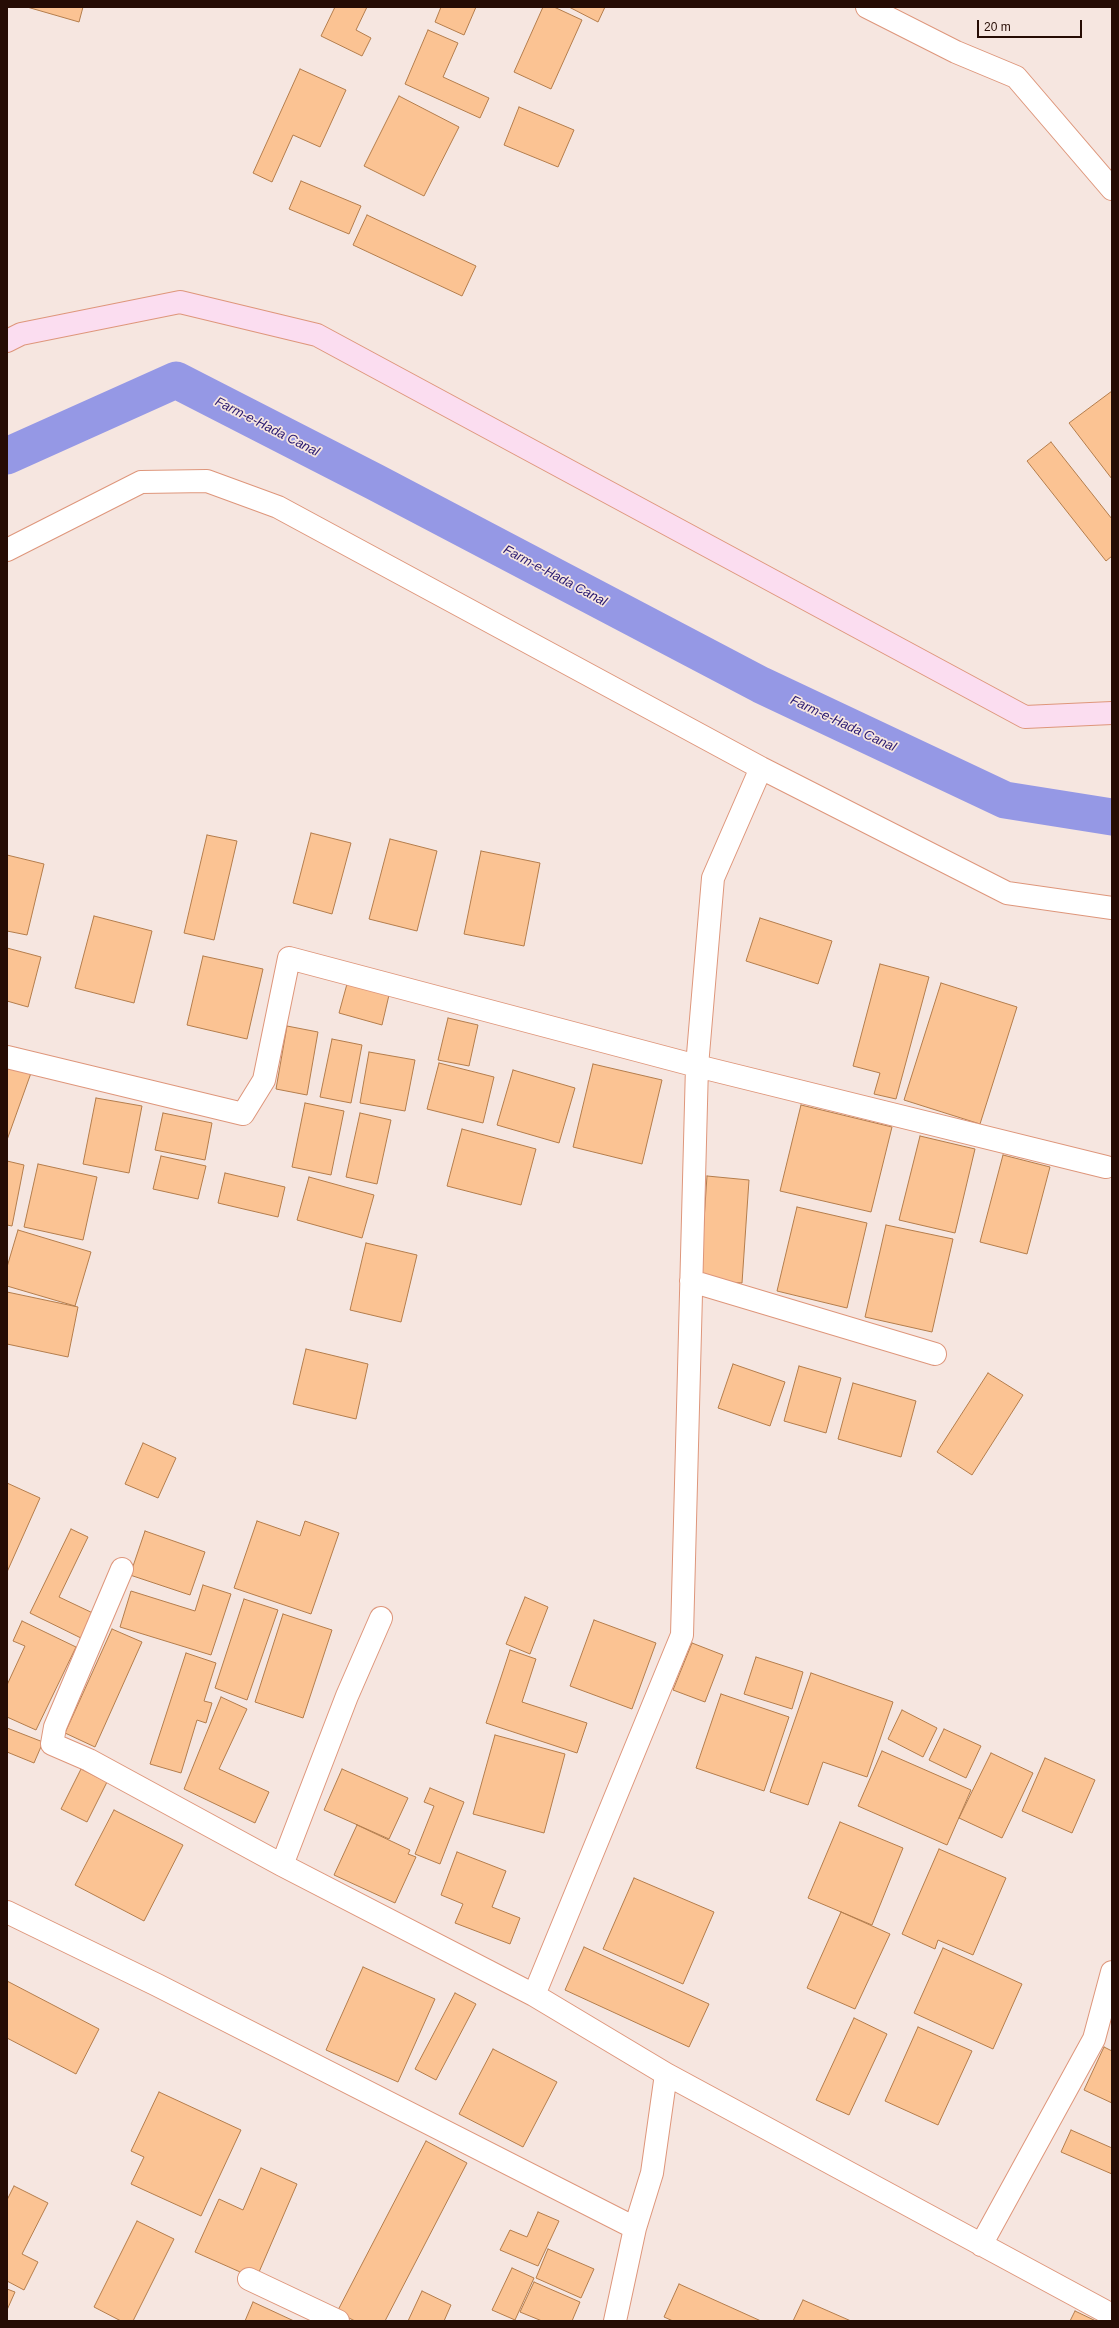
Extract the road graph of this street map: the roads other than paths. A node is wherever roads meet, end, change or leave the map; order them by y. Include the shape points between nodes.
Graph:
1 (867, 7) edge
2 (1112, 189) edge
3 (7, 341) edge
4 (7, 550) edge
5 (1112, 713) edge
6 (761, 768) junction
7 (1112, 908) edge
8 (7, 1057) edge
9 (697, 1066) junction
10 (1106, 1167) dead end
11 (691, 1281) junction
12 (935, 1354) dead end
13 (122, 1569) dead end
14 (380, 1618) dead end
15 (282, 1865) junction
16 (7, 1912) edge
17 (1112, 1972) edge
18 (534, 1995) junction
19 (666, 2074) junction
20 (636, 2228) junction
21 (981, 2245) junction
22 (248, 2279) dead end
23 (1112, 2316) edge
24 (338, 2321) edge
25 (615, 2321) edge

1 - 2 street via 956,52 1016,77
3 - 5 street via 21,334 180,302 317,335 1025,718
4 - 6 street via 141,482 206,481 278,507
6 - 7 street via 1007,893
6 - 9 street via 713,878
8 - 9 street via 242,1114 264,1080 289,958
9 - 10 street
9 - 11 street
11 - 12 street
11 - 18 street via 682,1636
13 - 15 street via 55,1727 52,1744 90,1760
14 - 15 street
15 - 18 street
16 - 20 street via 157,1985
17 - 21 street via 1094,2039
18 - 19 street
19 - 20 street via 652,2172
19 - 21 street
20 - 25 street
21 - 23 street
22 - 24 street

